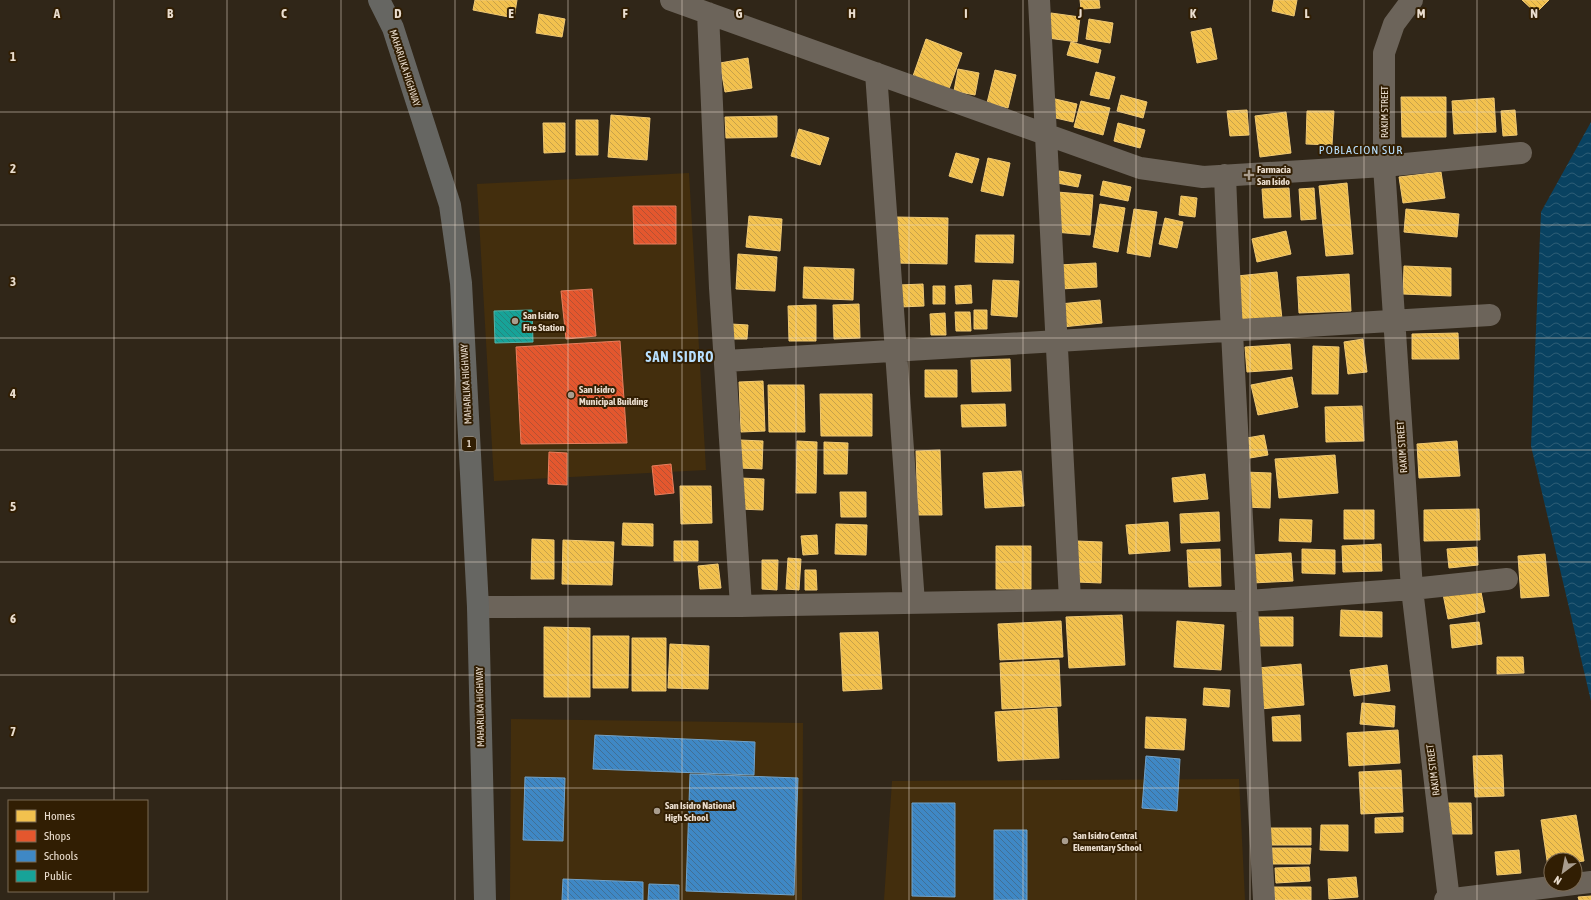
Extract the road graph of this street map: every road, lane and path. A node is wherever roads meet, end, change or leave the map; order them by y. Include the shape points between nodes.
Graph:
1 (379, 0) edge
2 (671, 0) edge
3 (1039, 0) edge
4 (1412, 0) edge
5 (708, 13) junction
6 (876, 73) junction
7 (1045, 133) junction
8 (1521, 154) dead end
9 (1384, 166) junction
10 (1225, 175) junction
11 (1490, 315) dead end
12 (1394, 320) junction
13 (1231, 330) junction
14 (1055, 341) junction
15 (896, 350) junction
16 (725, 361) junction
17 (1506, 579) dead end
18 (1412, 589) junction
19 (1070, 600) junction
20 (1248, 601) junction
21 (914, 603) junction
22 (741, 606) junction
23 (478, 607) junction
24 (1591, 882) edge
25 (484, 900) edge
26 (1264, 900) edge
27 (1447, 900) edge

1 - 23 highway, MAHARLIKA HIGHWAY / 1 via 393,28 450,205 460,282
2 - 5 street
3 - 7 street
4 - 9 street, RAKIM STREET via 1394,24 1384,53
5 - 6 street
5 - 16 street
6 - 7 street
6 - 15 street
7 - 10 street via 1140,168 1203,177
7 - 14 street
8 - 9 street
9 - 10 street
9 - 12 street, RAKIM STREET
10 - 13 street
11 - 12 street
12 - 13 street
12 - 18 street, RAKIM STREET
13 - 14 street
13 - 20 street
14 - 15 street
14 - 19 street
15 - 16 street
15 - 21 street
16 - 22 street
17 - 18 street
18 - 20 street
18 - 27 street, RAKIM STREET
19 - 20 street
19 - 21 street
20 - 26 street
21 - 22 street
22 - 23 street
23 - 25 highway, MAHARLIKA HIGHWAY / 1
24 - 27 street

